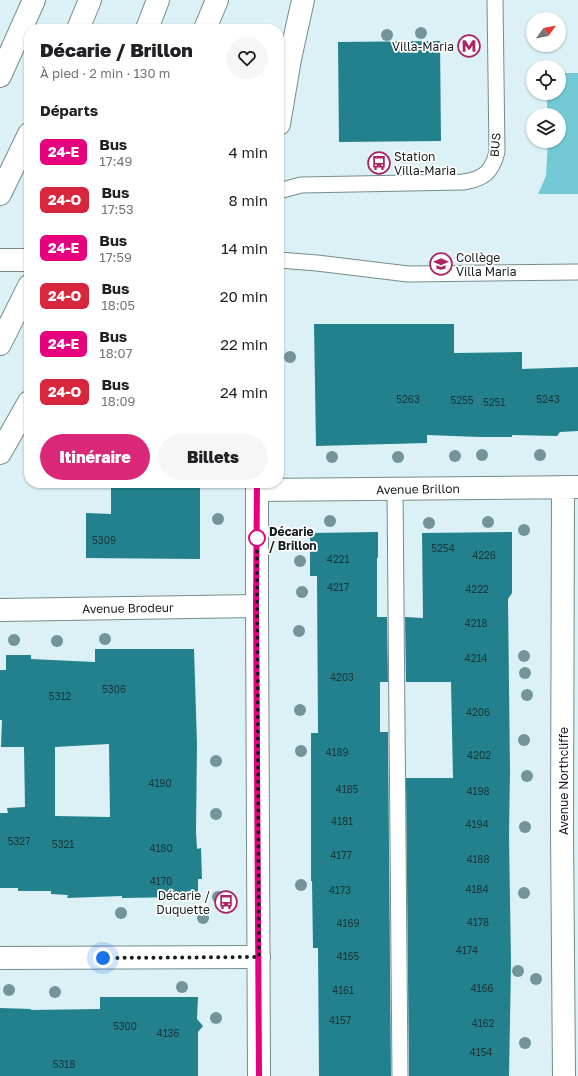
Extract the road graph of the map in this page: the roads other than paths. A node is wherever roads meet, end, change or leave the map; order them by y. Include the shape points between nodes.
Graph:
1 (34, 0) edge
2 (90, 0) edge
3 (158, 0) edge
4 (217, 0) edge
5 (303, 0) edge
6 (495, 0) edge
7 (80, 24) edge
8 (149, 24) edge
9 (208, 24) edge
10 (0, 76) edge
11 (284, 94) edge
12 (24, 144) edge
13 (284, 189) edge
14 (0, 194) edge
15 (0, 260) edge
16 (24, 260) edge
17 (284, 260) edge
18 (578, 272) edge
19 (24, 296) edge
20 (0, 344) edge
21 (24, 411) edge
22 (0, 453) edge
23 (284, 487) edge
24 (570, 487) edge
25 (257, 488) edge
26 (395, 489) junction
27 (256, 606) junction
28 (0, 610) edge
29 (259, 957) junction
30 (0, 958) edge
31 (259, 1076) edge
32 (400, 1076) edge
33 (564, 1076) edge

1 - 10 main road
2 - 7 main road
3 - 8 main road
4 - 9 main road
5 - 11 main road
6 - 13 lane, BUS via 497,152 490,170 478,178 463,182 301,185
12 - 14 main road
15 - 16 main road
17 - 18 lane via 408,274
19 - 20 main road
21 - 22 main road
23 - 26 main road, Avenue Brillon
24 - 26 main road, Avenue Brillon
24 - 33 main road, Avenue Northcliffe via 562,839
25 - 27 main road
26 - 32 lane
27 - 28 main road, Avenue Brodeur
27 - 29 main road
29 - 30 main road
29 - 31 main road

